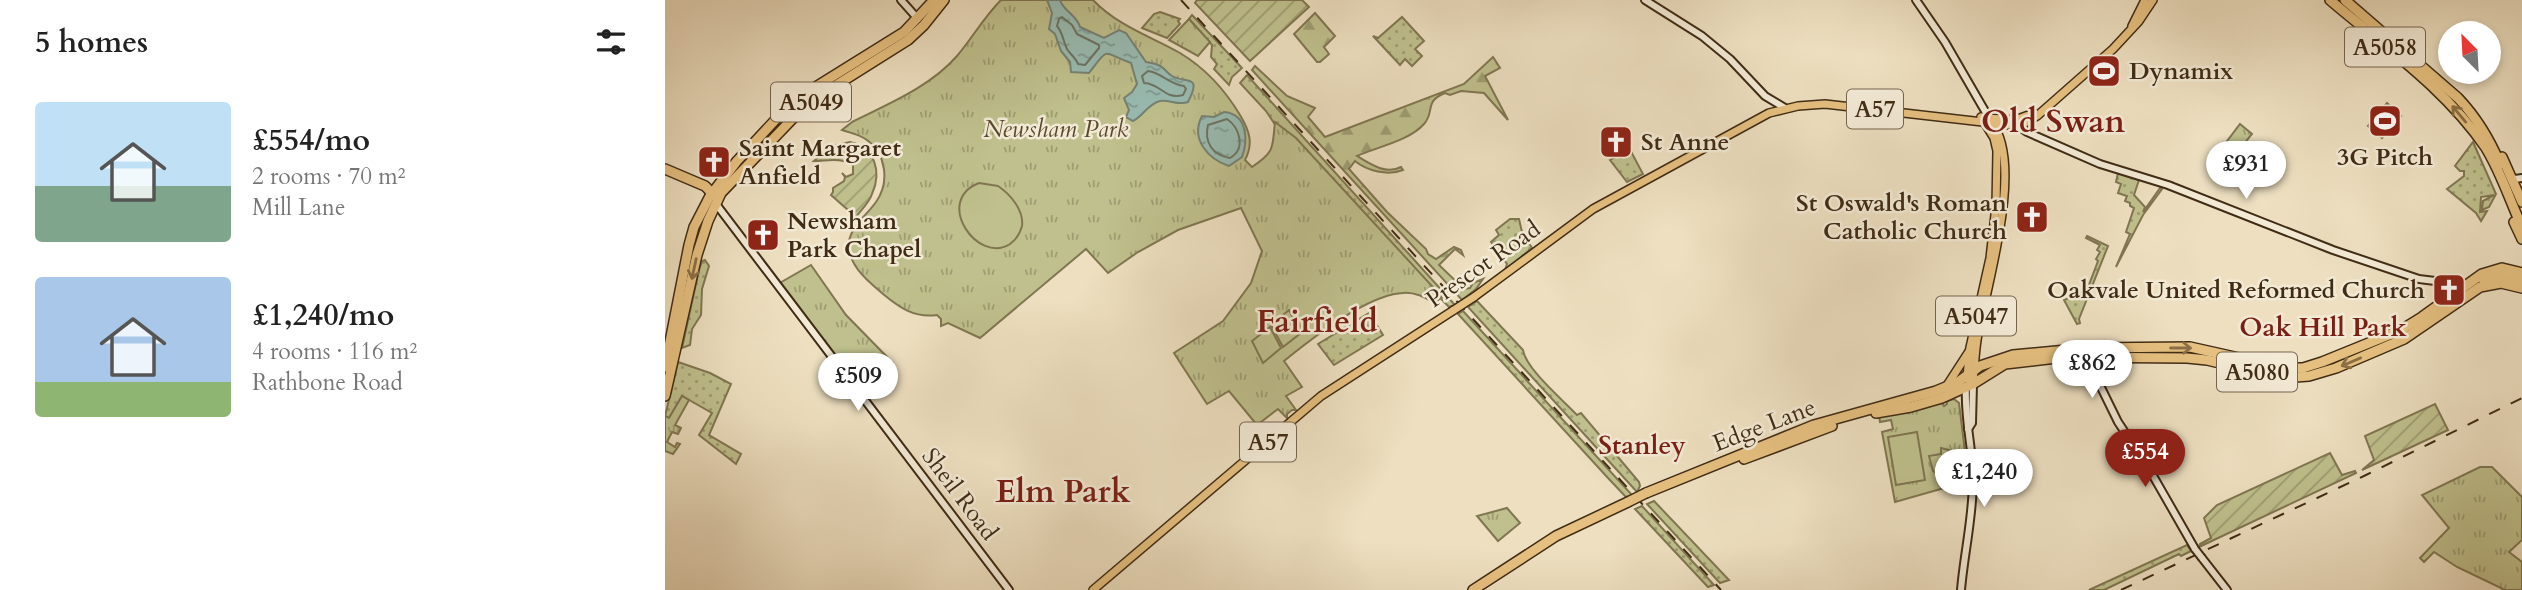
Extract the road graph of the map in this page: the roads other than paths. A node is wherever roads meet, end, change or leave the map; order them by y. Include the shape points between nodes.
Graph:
1 (901, 0) edge
2 (934, 0) edge
3 (944, 0) edge
4 (1644, 0) edge
5 (1916, 0) edge
6 (2145, 0) edge
7 (2153, 0) edge
8 (2330, 0) edge
9 (2344, 0) edge
10 (921, 22) junction
11 (2132, 27) junction
12 (1975, 97) junction
13 (1767, 98) junction
14 (1784, 108) junction
15 (1771, 112) junction
16 (2472, 113) junction
17 (1986, 119) junction
18 (2021, 121) junction
19 (2009, 125) junction
20 (2477, 137) junction
21 (2002, 145) junction
22 (665, 169) edge
23 (2511, 177) junction
24 (2522, 177) edge
25 (2521, 196) edge
26 (714, 198) junction
27 (2522, 215) edge
28 (2522, 227) edge
29 (2522, 239) edge
30 (2522, 266) edge
31 (2503, 268) junction
32 (2522, 273) edge
33 (2522, 280) edge
34 (2452, 282) junction
35 (2471, 286) junction
36 (2522, 288) edge
37 (2458, 292) junction
38 (1976, 330) junction
39 (1972, 352) junction
40 (2090, 353) junction
41 (2073, 356) junction
42 (2005, 364) junction
43 (665, 367) edge
44 (1990, 368) junction
45 (2093, 370) junction
46 (1971, 381) junction
47 (1948, 391) junction
48 (665, 396) edge
49 (1965, 406) junction
50 (1856, 417) junction
51 (1839, 418) junction
52 (1968, 429) junction
53 (1775, 444) junction
54 (1629, 504) junction
55 (1009, 590) edge
56 (1093, 590) edge
57 (1473, 590) edge
58 (1483, 590) edge
59 (1961, 590) edge
60 (2227, 590) edge

1 - 10 main road
2 - 10 highway, A5049
3 - 10 highway, A5049
4 - 13 main road via 1702,36
5 - 12 main road
6 - 11 main road
7 - 11 main road
20 -> 8 highway, A5058 via 2439,93
9 - 16 highway, A5058
10 - 26 highway, A5049 via 793,101 737,161
11 - 18 main road via 2034,118
12 - 17 main road
12 - 17 main road
13 - 14 main road
13 - 15 main road
14 - 15 main road, Prescot Road / A57
14 - 17 main road, Prescot Road / A57 via 1830,105
15 - 56 main road, Prescot Road / A57, bridge via 1593,209 1474,297 1321,396
16 - 23 highway via 2489,132
16 - 27 highway, A5058 via 2496,154
17 - 18 main road, Prescot Road / A57
17 - 19 main road, Prescot Road / A57
17 - 21 main road, A5047
17 - 38 main road, A5047 via 1997,150 1996,206
18 - 19 main road, Prescot Road / A57
18 - 34 main road via 2033,135 2100,164 2419,279
19 - 21 main road
20 - 28 highway, A5058
20 - 29 highway
21 - 38 main road, A5047 via 2000,235
22 - 26 highway
23 - 24 main road
23 - 25 highway
26 - 43 highway, A5049 via 694,227 689,244
26 -> 48 highway, A5049
26 - 55 main road, Sheil Road
30 - 31 highway
31 - 32 highway
31 - 35 highway, A5080 via 2482,274
33 - 35 highway via 2496,276
34 - 35 main road
34 - 37 main road
35 - 36 highway, A5080 via 2501,283
35 - 37 highway, A5080
35 -> 40 highway, A5080 via 2404,339 2309,376 2275,376 2197,359
40 -> 37 highway, A5080 via 2190,347 2303,368 2401,330
38 - 39 main road, A5047
39 - 44 main road
39 - 46 main road, A5047
39 - 47 main road
40 - 41 highway, A5080
40 - 44 highway, A5080 via 2013,355
40 - 45 main road
41 - 42 highway, A5080
41 - 45 main road
42 - 44 highway, A5080
42 - 46 highway via 1995,365
44 - 46 highway, A5080
44 - 46 main road
45 - 60 main road, bridge via 2118,422 2195,549
46 - 47 highway, Edge Lane
46 - 49 main road
46 - 52 main road via 1972,423
47 - 49 main road
47 - 50 highway, Edge Lane via 1912,407
47 - 51 highway, Edge Lane
49 - 52 main road
50 - 51 highway
50 - 53 highway, Edge Lane
51 - 53 highway, Edge Lane
52 - 59 main road via 1973,487
53 - 54 highway, Edge Lane, bridge
54 - 57 highway, Edge Lane via 1556,536
54 - 58 highway, Edge Lane via 1559,541

